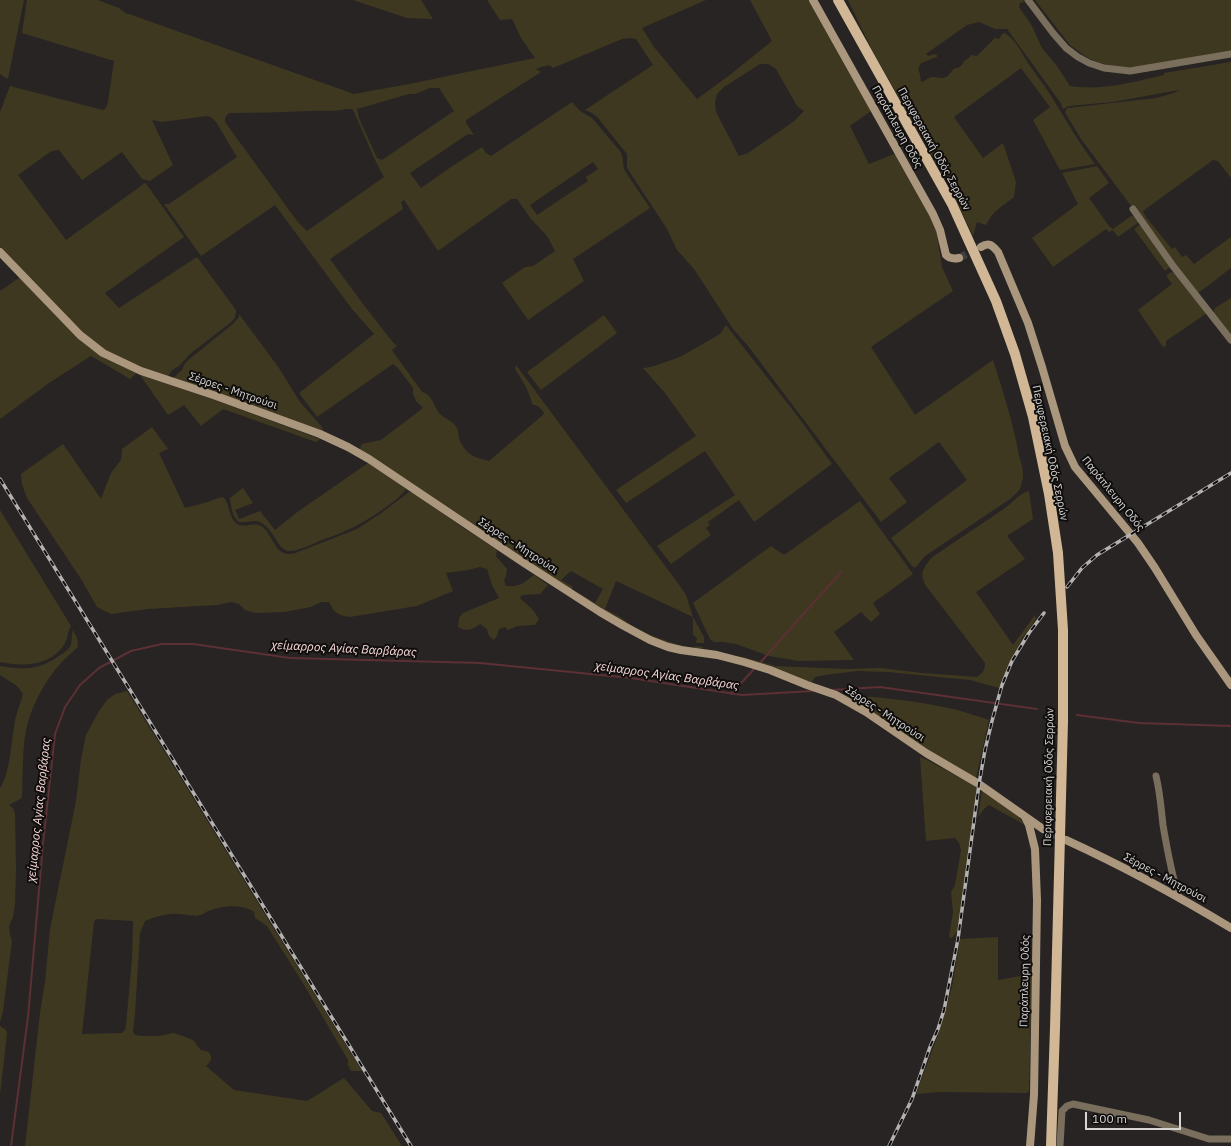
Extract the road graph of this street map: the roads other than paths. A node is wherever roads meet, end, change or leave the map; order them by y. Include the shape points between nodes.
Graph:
1 (813, 0) edge
2 (838, 0) edge
3 (1028, 0) edge
4 (1231, 54) edge
5 (1133, 210) dead end
6 (981, 247) tunnel mouth
7 (0, 252) edge
8 (959, 258) dead end
9 (1231, 340) edge
10 (1231, 685) edge
11 (1156, 776) dead end
12 (1025, 818) junction
13 (1043, 829) tunnel mouth
14 (1066, 840) tunnel mouth
15 (1179, 898) junction
16 (1231, 928) edge
17 (1231, 1139) edge
18 (1030, 1146) edge
19 (1052, 1146) edge
20 (1060, 1146) edge

1 - 8 street, Παράπλευρη Οδός via 933,214 946,255 953,259
2 - 19 main road, Περιφερειακή Οδός Σερρών via 952,204 996,301 1033,417 1049,494 1058,552 1063,630
3 - 4 street via 1066,48 1089,63 1104,68 1130,71
5 - 9 street
6 - 10 street, Παράπλευρη Οδός via 989,244 998,252 1028,323 1065,446 1075,468 1132,534
7 - 12 street, Σέρρες - Μητρούσι via 80,334 109,357 141,371 320,434 348,447 375,462 600,612 650,640 668,647 744,662 836,695 979,784
11 - 15 street via 1168,854
12 - 13 street, Σέρρες - Μητρούσι
12 - 18 street, Παράπλευρη Οδός via 1035,850 1037,900 1034,1095
14 - 15 street, Σέρρες - Μητρούσι
15 - 16 street, Σέρρες - Μητρούσι
17 - 20 street via 1209,1139 1149,1120 1073,1104 1062,1111

